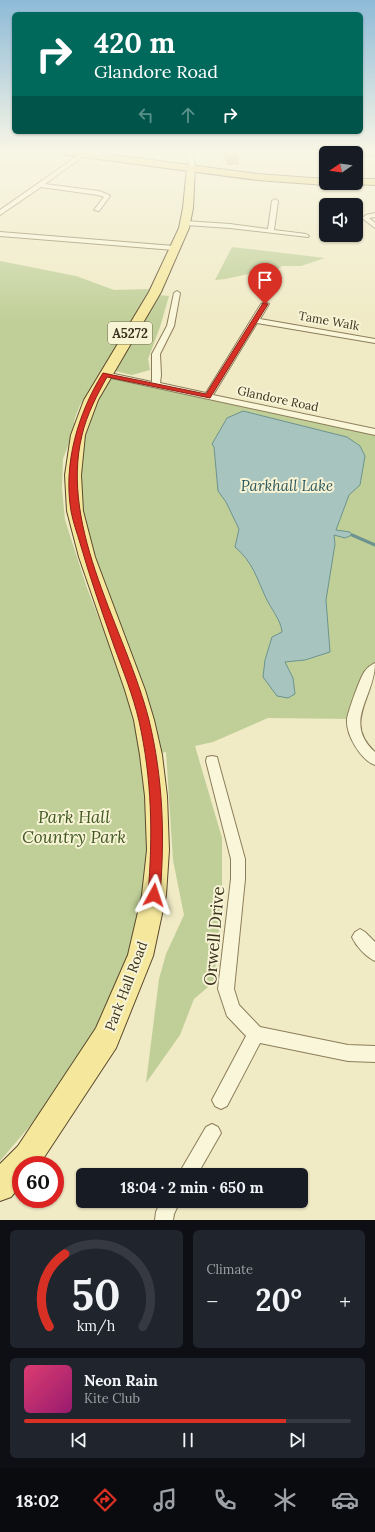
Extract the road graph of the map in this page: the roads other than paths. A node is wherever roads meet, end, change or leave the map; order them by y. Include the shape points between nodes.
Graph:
1 (188, 208) edge
2 (273, 208) edge
3 (375, 215) edge
4 (185, 223) junction
5 (375, 226) edge
6 (271, 231) junction
7 (0, 234) edge
8 (306, 236) dead end
9 (174, 248) junction
10 (177, 294) dead end
11 (265, 304) dead end
12 (255, 320) junction
13 (375, 341) edge
14 (105, 374) junction
15 (156, 384) junction
16 (208, 397) junction
17 (375, 432) edge
18 (375, 668) edge
19 (375, 760) edge
20 (212, 761) dead end
21 (360, 937) dead end
22 (375, 953) edge
23 (256, 1034) junction
24 (375, 1054) edge
25 (221, 1100) dead end
26 (212, 1133) dead end
27 (190, 1168) edge
28 (0, 1186) edge
29 (167, 1208) edge
30 (164, 1220) edge

1 - 4 main road, Park Hall Road / A5272
2 - 6 street
3 - 5 street via 365,218
4 - 6 street
4 - 9 main road, Park Hall Road / A5272
6 - 8 street
7 - 9 street
9 - 14 main road, Park Hall Road / A5272 via 155,292
10 - 15 street via 169,330 158,345
11 - 12 street
12 - 13 street, Tame Walk
12 - 16 street
14 - 15 street, Glandore Road
14 - 28 main road, Park Hall Road / A5272 via 91,400 78,435 73,475 75,511 95,582 144,720 156,796 158,850 154,895 140,956 106,1038 28,1156
15 - 16 street, Glandore Road
16 - 17 street, Glandore Road
18 - 19 street via 369,674 353,719 354,730 364,750
20 - 23 street, Orwell Drive via 238,859 226,989 233,1010
21 - 22 street
23 - 24 street via 348,1053
23 - 25 street
26 - 27 street
29 - 30 street

